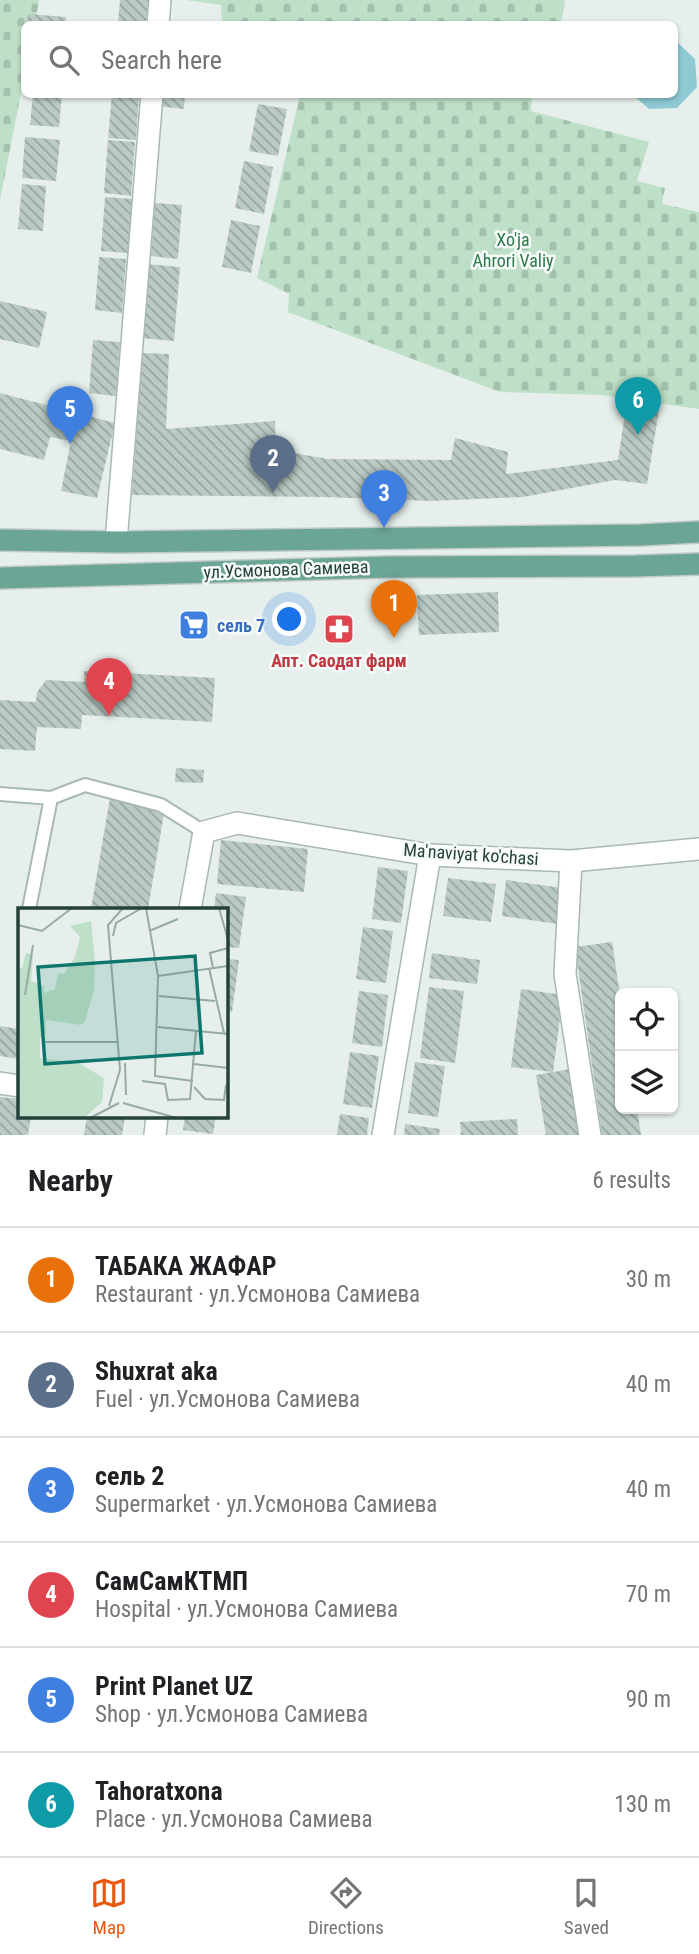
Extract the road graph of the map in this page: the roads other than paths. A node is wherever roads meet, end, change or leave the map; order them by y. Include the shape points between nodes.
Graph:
1 (160, 0) edge
2 (158, 21) edge
3 (152, 98) edge
4 (699, 532) edge
5 (0, 540) edge
6 (116, 542) junction
7 (699, 564) edge
8 (0, 578) edge
9 (0, 794) edge
10 (51, 798) junction
11 (204, 832) junction
12 (699, 849) edge
13 (430, 855) junction
14 (571, 861) junction
15 (29, 908) edge
16 (190, 908) edge
17 (0, 1083) edge
18 (18, 1086) edge
19 (383, 1135) edge
20 (590, 1135) edge

1 - 2 street
3 - 6 street
4 - 6 main road
5 - 6 main road
7 - 8 main road, ул.Усмонова Самиева
9 - 10 lane
10 - 11 lane via 85,785 161,805
10 - 15 lane
11 - 13 street, Ma'naviyat ko'chasi via 237,823
11 - 16 street
12 - 14 street, Ma'naviyat ko'chasi
13 - 14 street, Ma'naviyat ko'chasi
13 - 19 street
14 - 20 street via 565,974
17 - 18 street

